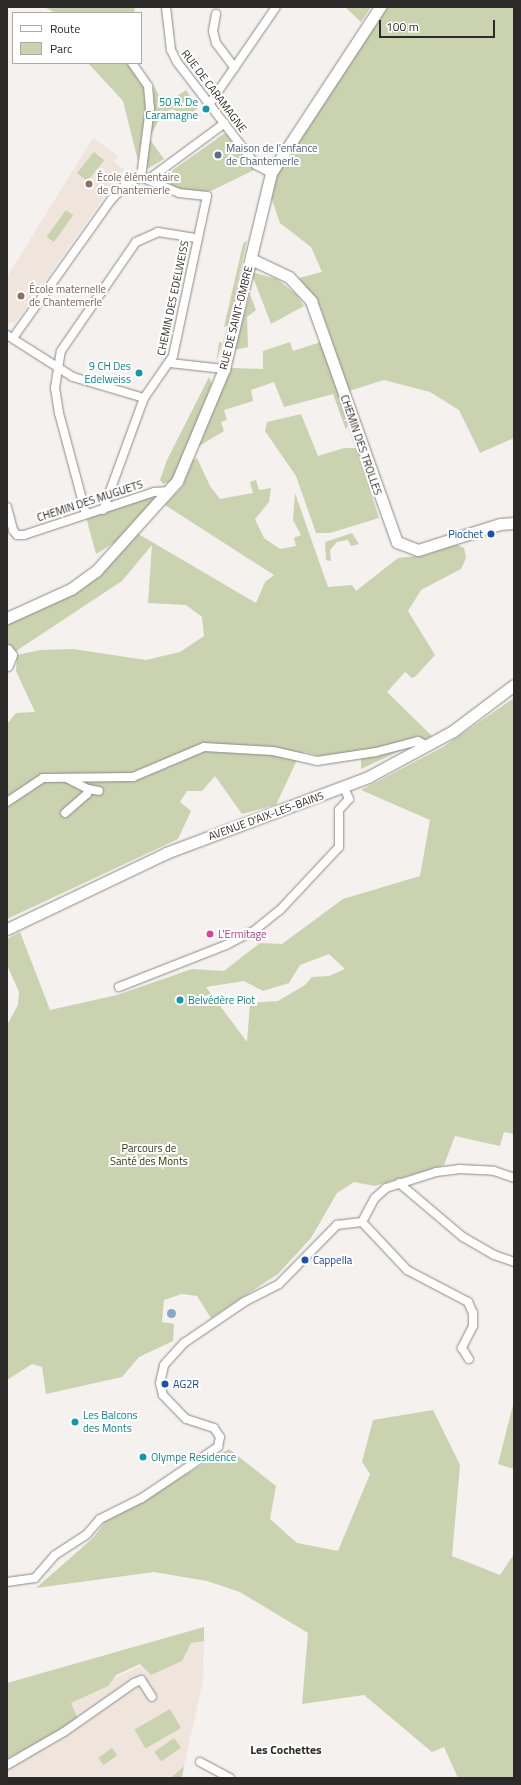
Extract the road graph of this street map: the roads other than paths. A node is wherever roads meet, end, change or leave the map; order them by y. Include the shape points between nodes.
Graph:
1 (166, 7) edge
2 (276, 7) edge
3 (380, 7) edge
4 (216, 14) dead end
5 (133, 64) edge
6 (235, 68) junction
7 (210, 103) junction
8 (225, 123) junction
9 (271, 173) junction
10 (145, 178) junction
11 (197, 238) junction
12 (250, 259) junction
13 (10, 337) edge
14 (170, 363) junction
15 (224, 369) junction
16 (58, 370) junction
17 (144, 398) junction
18 (170, 490) junction
19 (7, 507) edge
20 (103, 510) junction
21 (86, 514) junction
22 (514, 523) edge
23 (7, 618) edge
24 (7, 650) edge
25 (7, 665) edge
26 (514, 685) edge
27 (427, 746) junction
28 (64, 776) junction
29 (344, 787) junction
30 (88, 789) junction
31 (99, 792) dead end
32 (7, 802) edge
33 (65, 813) dead end
34 (7, 928) edge
35 (119, 987) dead end
36 (514, 1178) edge
37 (399, 1183) junction
38 (362, 1222) junction
39 (514, 1262) edge
40 (469, 1359) dead end
41 (7, 1582) edge
42 (152, 1697) dead end
43 (200, 1762) dead end
44 (7, 1765) edge
45 (230, 1778) edge

1 - 7 street, RUE DE CARAMAGNE via 171,50
2 - 6 street
3 - 9 street, RUE DE SAINT-OMBRE
4 - 6 street via 213,32 216,43
5 - 10 street via 148,86 150,108
6 - 7 street
7 - 8 street, RUE DE CARAMAGNE
8 - 9 street, RUE DE CARAMAGNE via 256,165
8 - 10 street
9 - 12 street, RUE DE SAINT-OMBRE
10 - 11 street, CHEMIN DES EDELWEISS via 179,193 207,196
10 - 13 street via 126,184 111,200
11 - 14 street, CHEMIN DES EDELWEISS
11 - 16 street via 158,232 136,242 61,351
12 - 15 street, RUE DE SAINT-OMBRE
12 - 22 street, CHEMIN DES TROLLES via 288,277 311,301 397,542 418,550 500,524
13 - 16 street
14 - 15 street
14 - 17 street, CHEMIN DES EDELWEISS
15 - 18 street, RUE DE SAINT-OMBRE via 189,456
16 - 17 street
16 - 21 street via 59,413
17 - 20 street, CHEMIN DES EDELWEISS
18 - 20 street, CHEMIN DES MUGUETS via 154,492
18 - 23 street, RUE DE SAINT-OMBRE via 85,580
19 - 21 street, CHEMIN DES MUGUETS via 17,535
20 - 21 street, CHEMIN DES MUGUETS
24 - 25 street via 11,655
26 - 27 street, AVENUE D'AIX-LES-BAINS via 465,723
27 - 28 street via 418,741 376,752 317,761 273,751 204,747 133,777
27 - 29 street, AVENUE D'AIX-LES-BAINS
28 - 30 street
28 - 32 street via 37,781
29 - 34 street, AVENUE D'AIX-LES-BAINS via 166,853
29 - 35 street via 350,799 339,810 339,847 280,910 255,930 226,945
30 - 31 street
30 - 33 street via 87,794
36 - 37 street via 494,1171 459,1169
37 - 38 street via 375,1198
37 - 39 street via 463,1237 494,1256
38 - 40 street via 407,1270 468,1302 473,1313 473,1326 462,1348
38 - 41 street via 347,1223 328,1231 279,1284 197,1334 168,1359 160,1383 168,1403 186,1419 214,1428 220,1437 218,1447 142,1498 100,1519 87,1534 55,1555 35,1578
42 - 44 street via 140,1680 64,1732
43 - 45 street

